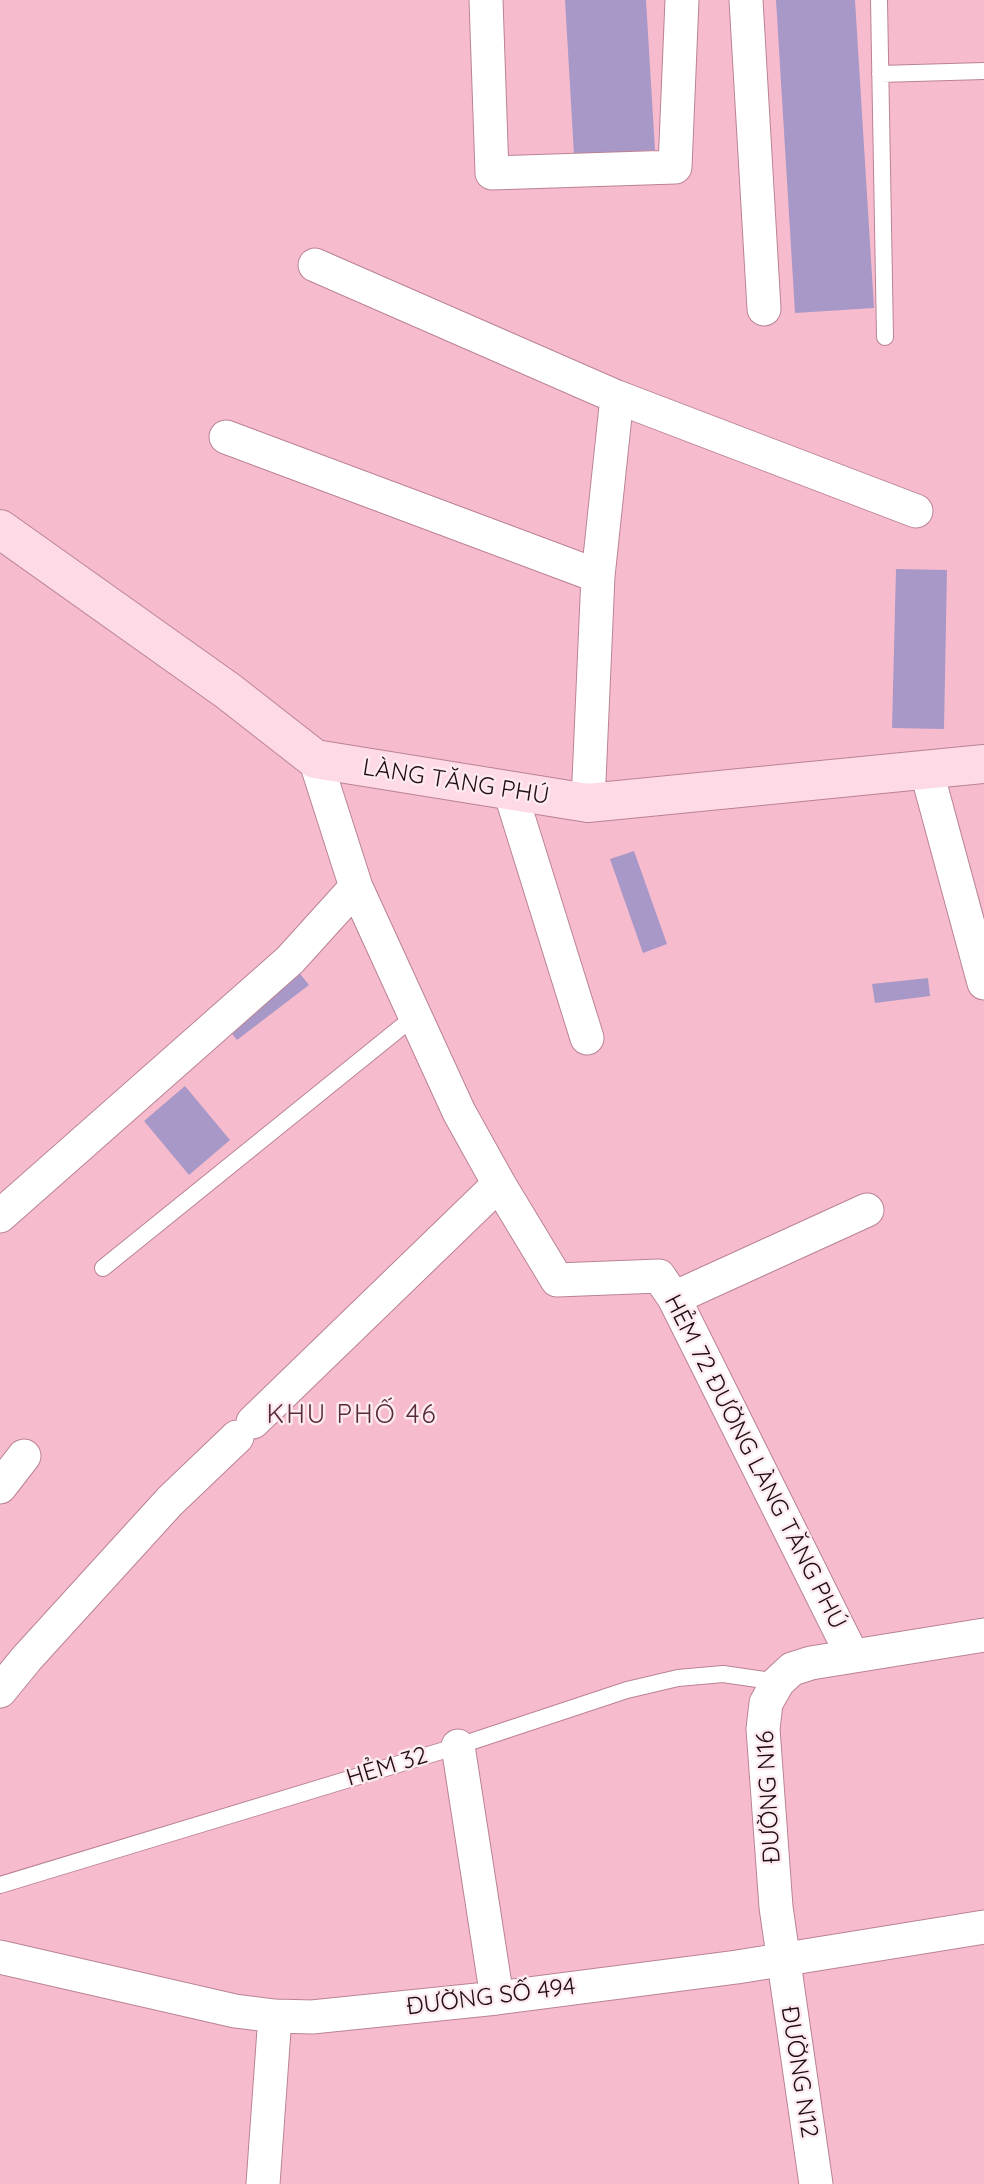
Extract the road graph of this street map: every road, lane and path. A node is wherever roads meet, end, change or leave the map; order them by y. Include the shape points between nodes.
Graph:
1 (486, 0) edge
2 (682, 0) edge
3 (746, 0) edge
4 (879, 0) edge
5 (984, 71) edge
6 (880, 74) junction
7 (315, 265) dead end
8 (764, 309) dead end
9 (885, 337) dead end
10 (617, 397) junction
11 (226, 437) dead end
12 (916, 511) dead end
13 (0, 529) edge
14 (598, 576) junction
15 (315, 759) junction
16 (984, 764) edge
17 (926, 769) junction
18 (510, 791) junction
19 (588, 803) junction
20 (356, 887) junction
21 (984, 983) edge
22 (415, 1016) junction
23 (587, 1038) dead end
24 (499, 1184) junction
25 (867, 1210) dead end
26 (0, 1216) edge
27 (103, 1268) dead end
28 (674, 1298) junction
29 (24, 1456) dead end
30 (0, 1487) edge
31 (984, 1635) edge
32 (852, 1655) junction
33 (778, 1682) junction
34 (0, 1691) edge
35 (458, 1745) junction
36 (0, 1885) edge
37 (984, 1927) edge
38 (0, 1957) edge
39 (783, 1960) junction
40 (497, 1998) junction
41 (275, 2016) junction
42 (263, 2184) edge
43 (816, 2184) edge

1 - 2 street via 492,173 675,167
3 - 8 street
4 - 6 lane
5 - 6 lane
6 - 9 lane
7 - 10 street
10 - 12 street
10 - 14 street
11 - 14 street
13 - 15 street, LÀNG TĂNG PHÚ via 228,691
14 - 19 street
15 - 18 street, LÀNG TĂNG PHÚ
15 - 20 street, HẺM 72 ĐƯỜNG LÀNG TĂNG PHÚ
16 - 17 street, LÀNG TĂNG PHÚ
17 - 19 street, LÀNG TĂNG PHÚ
17 - 21 street
18 - 19 street, LÀNG TĂNG PHÚ
18 - 23 street
20 - 22 street, HẺM 72 ĐƯỜNG LÀNG TĂNG PHÚ
20 - 26 street via 290,960
22 - 24 street, HẺM 72 ĐƯỜNG LÀNG TĂNG PHÚ via 459,1112
22 - 27 lane
24 - 28 street, HẺM 72 ĐƯỜNG LÀNG TĂNG PHÚ via 557,1280 659,1276
24 - 34 street via 170,1501
25 - 28 street
28 - 32 street, HẺM 72 ĐƯỜNG LÀNG TĂNG PHÚ
29 - 30 street
31 - 32 street
32 - 33 street via 792,1669
33 - 35 lane, HẺM 32 via 723,1674 678,1678
33 - 39 street, ĐƯỜNG N16 via 766,1703 763,1730
35 - 36 lane, HẺM 32
35 - 40 street
37 - 39 street, ĐƯỜNG SỐ 494
38 - 41 street, ĐƯỜNG SỐ 494 via 235,2011
39 - 40 street, ĐƯỜNG SỐ 494
39 - 43 street, ĐƯỜNG N12
40 - 41 street, ĐƯỜNG SỐ 494 via 312,2017
41 - 42 street

